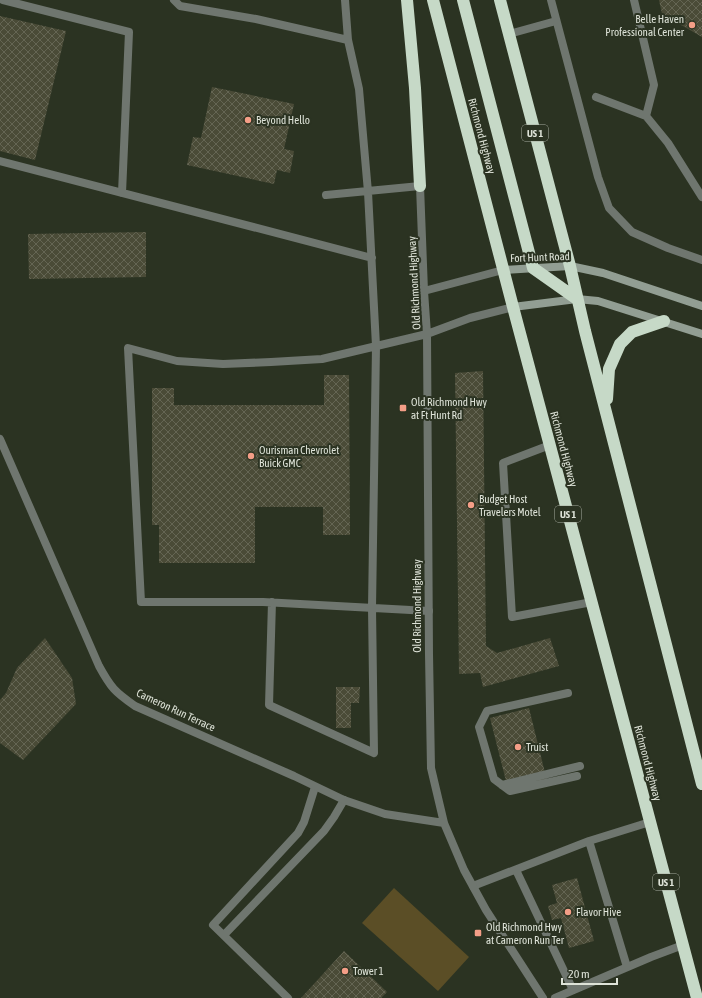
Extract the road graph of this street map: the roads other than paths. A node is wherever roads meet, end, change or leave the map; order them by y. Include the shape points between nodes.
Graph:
1 (4, 0) edge
2 (174, 0) edge
3 (345, 0) edge
4 (408, 0) edge
5 (433, 0) edge
6 (463, 0) edge
7 (500, 0) edge
8 (551, 0) edge
9 (634, 0) edge
10 (556, 21) junction
11 (509, 34) junction
12 (348, 40) junction
13 (596, 97) dead end
14 (646, 116) junction
15 (0, 161) edge
16 (420, 186) junction
17 (368, 192) junction
18 (122, 193) junction
19 (326, 195) dead end
20 (702, 197) edge
21 (372, 258) junction
22 (702, 260) edge
23 (570, 266) junction
24 (533, 268) junction
25 (503, 270) junction
26 (424, 291) junction
27 (577, 299) junction
28 (702, 306) edge
29 (512, 307) junction
30 (664, 321) junction
31 (427, 334) junction
32 (702, 334) edge
33 (376, 346) junction
34 (606, 410) junction
35 (0, 439) edge
36 (550, 445) junction
37 (272, 602) junction
38 (592, 602) junction
39 (372, 608) junction
40 (429, 611) junction
41 (568, 693) dead end
42 (580, 766) dead end
43 (577, 776) dead end
44 (702, 784) edge
45 (502, 786) junction
46 (315, 787) junction
47 (344, 800) junction
48 (650, 822) junction
49 (444, 823) junction
50 (589, 841) junction
51 (516, 870) junction
52 (473, 886) junction
53 (224, 935) junction
54 (683, 945) junction
55 (627, 967) junction
56 (574, 990) junction
57 (288, 998) edge
58 (543, 998) edge
59 (555, 998) edge
60 (698, 998) edge

1 - 18 street via 129,32
2 - 12 street via 180,6 256,19
3 - 12 street
4 - 16 highway
5 - 25 highway, Richmond Highway / US 1
6 - 24 highway
7 - 11 highway, US 1
8 - 10 street
9 - 14 street via 654,85
10 - 11 street
10 - 22 street via 598,177 609,208 632,232
11 - 23 highway, US 1
12 - 17 street via 358,89
13 - 14 street
14 - 20 street via 668,143
15 - 18 street
16 - 17 street
16 - 26 street, Old Richmond Highway
17 - 19 street
17 - 21 street
18 - 21 street
21 - 33 street
23 - 24 main road, Fort Hunt Road
23 - 27 highway, US 1
23 - 28 main road, Fort Hunt Road via 603,273
24 - 25 main road, Fort Hunt Road
24 - 27 highway
25 - 26 street, Fort Hunt Road
25 - 29 highway, Richmond Highway / US 1
26 - 31 street, Old Richmond Highway
27 - 29 main road
27 - 30 main road via 598,301
27 - 34 highway, US 1
29 - 31 street via 470,318
29 - 36 highway, Richmond Highway / US 1
30 - 32 main road
30 - 34 highway via 632,332 620,344 609,369
31 - 33 street
31 - 40 street, Old Richmond Highway
33 - 37 street via 322,359 223,364 177,361 128,348 141,602
33 - 39 street
34 - 44 highway, US 1
35 - 46 street, Cameron Run Terrace via 99,666 115,692 135,706
36 - 38 highway, Richmond Highway / US 1
36 - 38 street via 503,463 512,617
37 - 39 street
37 - 39 street via 269,705 374,753
38 - 48 highway, Richmond Highway / US 1
39 - 40 street
40 - 49 street, Old Richmond Highway via 431,768
41 - 45 street via 487,711 479,727 494,779
42 - 45 street
43 - 45 street via 510,791
46 - 47 street, Cameron Run Terrace
46 - 53 street via 298,833 213,925
47 - 49 street, Cameron Run Terrace via 385,814
47 - 53 street via 324,831
48 - 50 street
48 - 54 highway, Richmond Highway / US 1
49 - 52 street, Old Richmond Highway
50 - 51 street
50 - 55 street
51 - 52 street
51 - 56 street
52 - 58 street, Old Richmond Highway
53 - 57 street
54 - 55 street
54 - 60 highway, Richmond Highway / US 1
55 - 56 street
56 - 59 street

